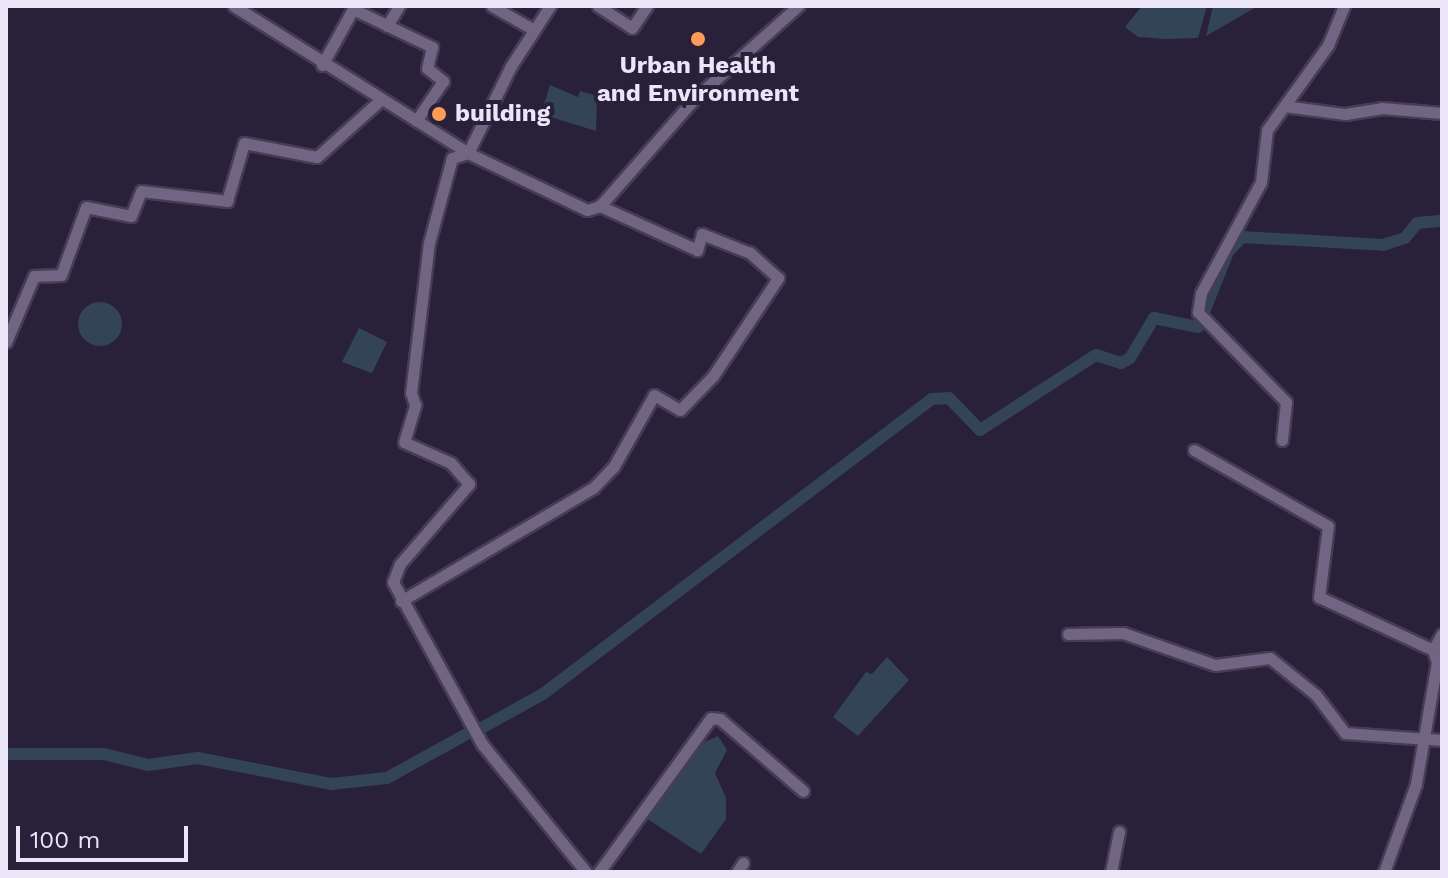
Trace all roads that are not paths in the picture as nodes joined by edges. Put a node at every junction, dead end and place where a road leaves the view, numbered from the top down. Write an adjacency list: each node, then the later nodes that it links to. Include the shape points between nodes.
1 (234, 6): 11 (street)
2 (399, 6): 9 (street)
3 (492, 6): 10 (street)
4 (550, 6): 10 (street)
5 (598, 6): 6 (street, via 632,28)
6 (647, 6)
7 (798, 6): 17 (street, via 694,99)
8 (1344, 6): 13 (street, via 1328,45)
9 (387, 26): 11 (street, via 351,9); 15 (street, via 435,49 427,68 443,81)
10 (534, 30): 16 (street)
11 (322, 65): 12 (street)
12 (378, 102): 15 (street); 18 (street, via 317,157 244,143 227,201 141,191 131,216 105,207 83,211 61,275 34,276)
13 (1284, 106): 14 (street, via 1345,114 1382,108); 19 (street, via 1267,130 1261,182 1246,218 1207,281 1198,312 1286,402)
14 (1442, 113)
15 (416, 121): 16 (street)
16 (468, 153): 17 (street, via 587,210); 21 (street, via 452,158 429,243 411,393 415,405 404,442 451,463 469,484 400,564 393,582)
17 (600, 206): 21 (street, via 697,250 702,234 750,253 778,278 713,376 680,410 654,395 614,466 593,488 562,511 500,537 413,599)
18 (6, 342)
19 (1282, 440)
20 (1194, 450): 24 (street, via 1328,526 1319,597)
21 (401, 601): 29 (street, via 482,744)
22 (1068, 634): 25 (street, via 1123,633 1215,665 1270,658 1316,695 1345,733)
23 (1442, 634): 24 (street)
24 (1433, 650): 25 (street, via 1437,662)
25 (1424, 737): 26 (street); 32 (street, via 1410,807)
26 (1442, 740)
27 (803, 791): 30 (street, via 720,719 711,718)
28 (1119, 832): 31 (street)
29 (586, 872)
30 (599, 872)
31 (1111, 872)
32 (1384, 872)

